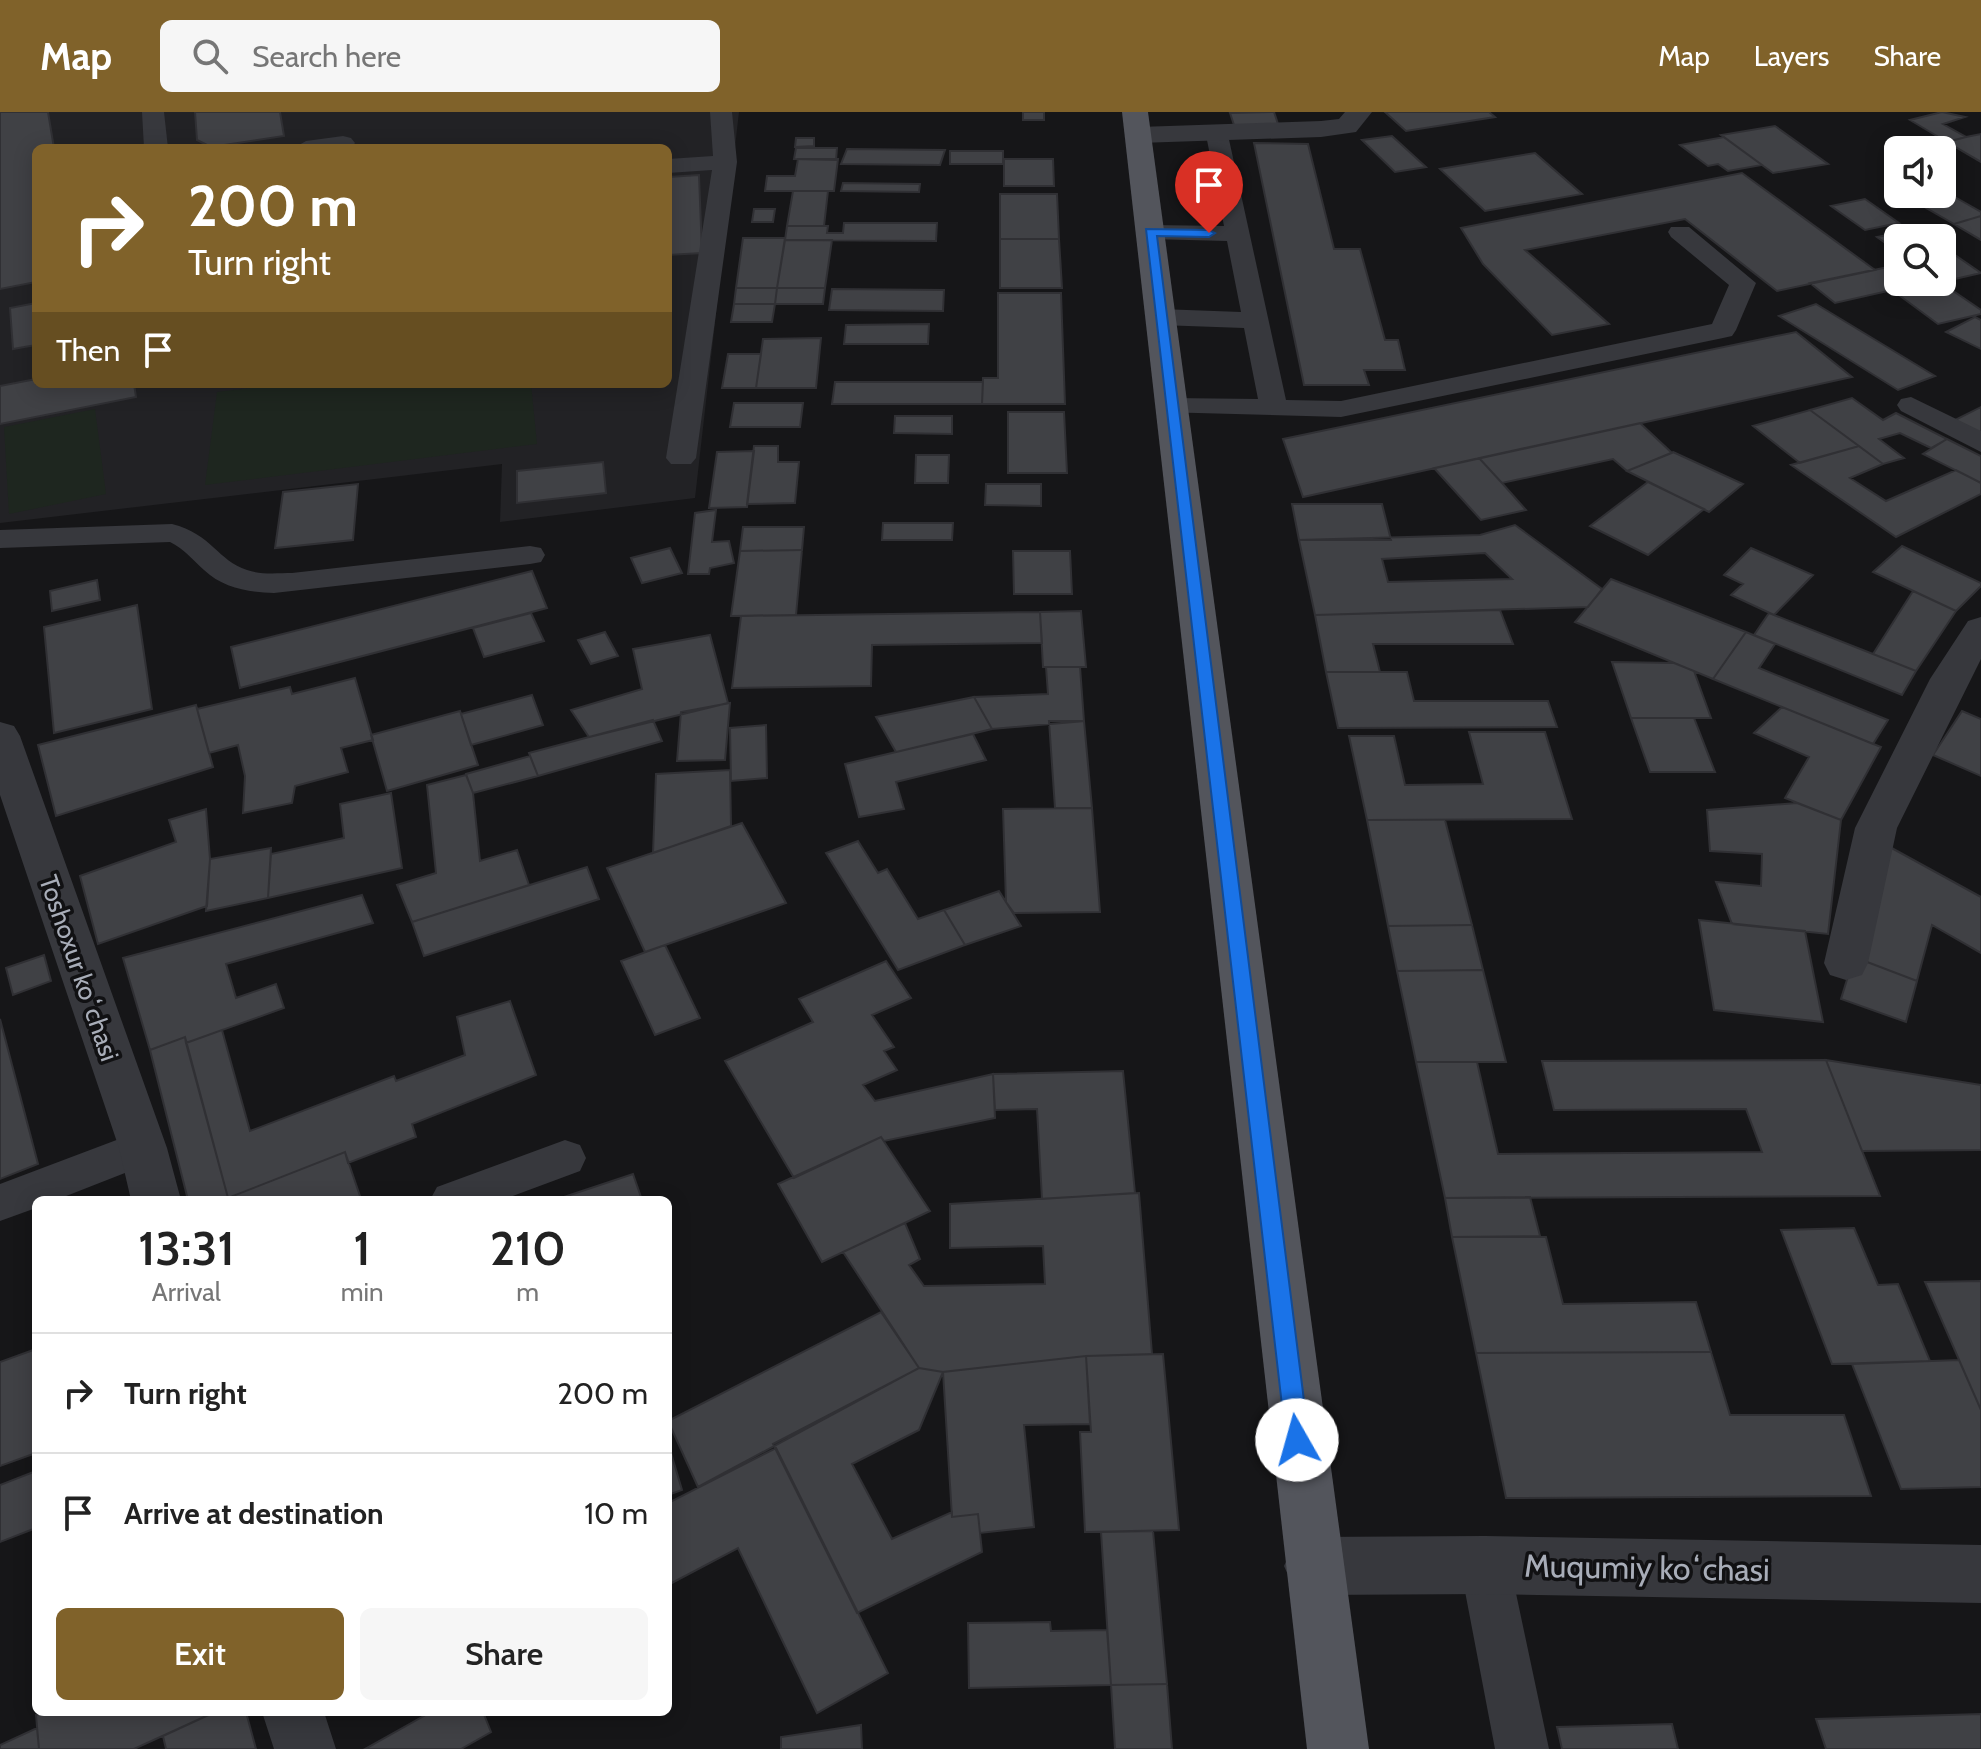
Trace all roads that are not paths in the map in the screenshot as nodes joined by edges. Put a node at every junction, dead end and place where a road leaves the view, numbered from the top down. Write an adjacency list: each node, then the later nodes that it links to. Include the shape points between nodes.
1 (153, 112): 7 (lane)
2 (721, 112): 9 (lane)
3 (1359, 112): 5 (street, via 1347,126)
4 (1137, 123): 5 (street); 11 (main road)
5 (1217, 135): 13 (lane)
6 (343, 139): 8 (lane)
7 (156, 144)
8 (322, 144)
9 (725, 162): 10 (lane); 20 (lane)
10 (672, 166)
11 (1150, 232): 13 (lane); 14 (main road)
12 (1680, 232): 18 (lane, via 1743,283 1723,330 1341,409)
13 (1238, 234): 15 (lane)
14 (1160, 317): 15 (lane); 17 (main road)
15 (1256, 320): 18 (lane)
16 (1911, 405): 19 (lane)
17 (1170, 406): 18 (lane); 32 (main road)
18 (1274, 408)
19 (1981, 443)
20 (681, 458)
21 (0, 539): 22 (lane, via 172,533 192,538 225,572 263,583)
22 (530, 555)
23 (1981, 629): 25 (street, via 1949,679 1876,828)
24 (0, 736): 26 (street, Toshoxur koʻchasi)
25 (1846, 963)
26 (143, 1148): 28 (street, Toshoxur koʻchasi); 30 (lane)
27 (565, 1158): 29 (lane)
28 (155, 1196)
29 (463, 1196)
30 (0, 1203)
31 (1485, 1565): 32 (street, Muqumiy koʻchasi); 33 (street, Muqumiy koʻchasi); 37 (lane)
32 (1313, 1566): 36 (main road)
33 (1981, 1574)
34 (294, 1716): 35 (street)
35 (305, 1749)
36 (1338, 1749)
37 (1522, 1749)

